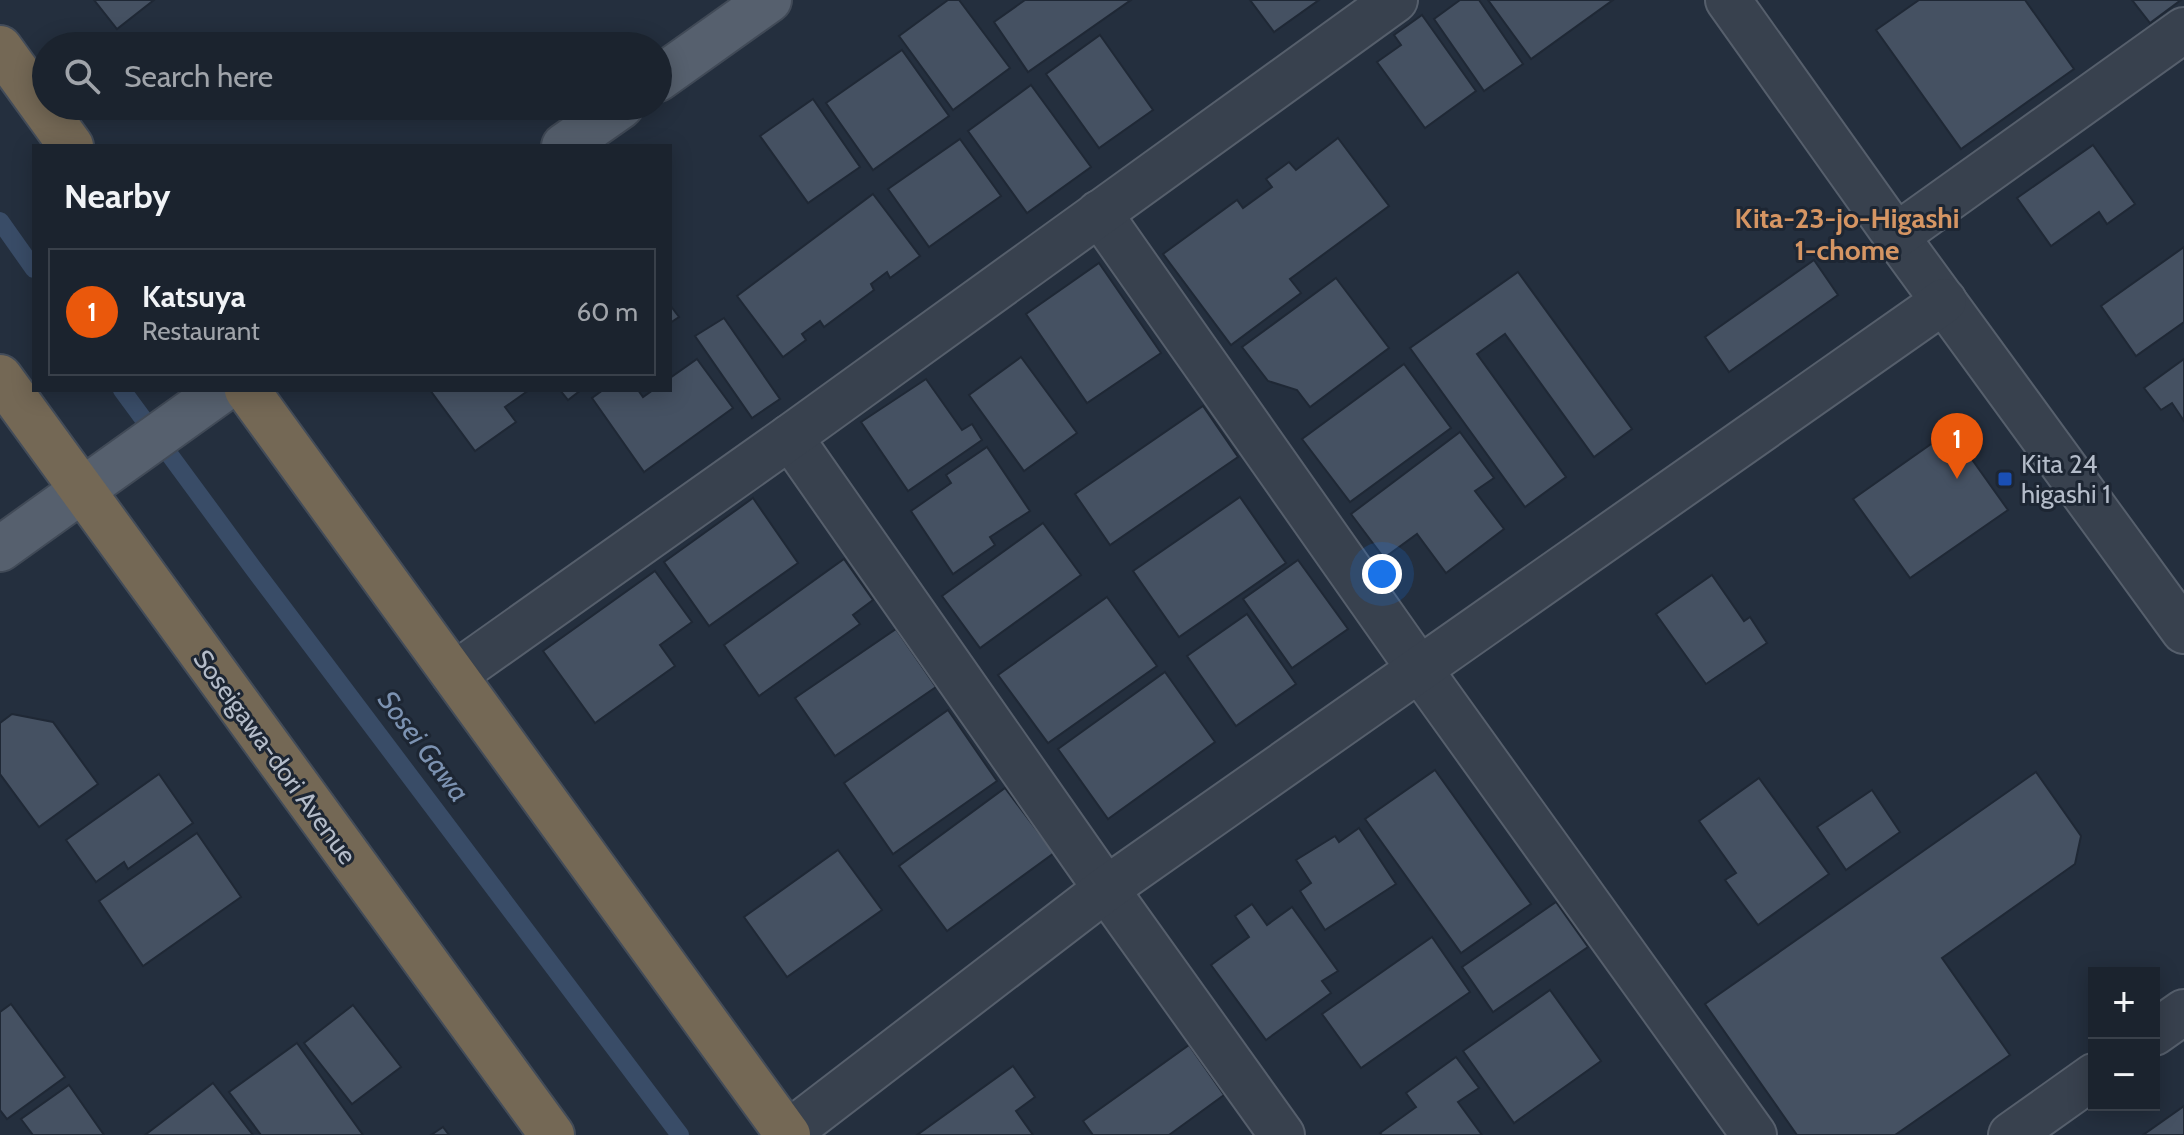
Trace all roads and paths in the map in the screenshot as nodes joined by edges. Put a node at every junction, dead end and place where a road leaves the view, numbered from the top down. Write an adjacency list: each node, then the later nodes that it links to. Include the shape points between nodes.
1 (769, 0): 6 (main road)
2 (1395, 0): 12 (street)
3 (1728, 0): 13 (street)
4 (2184, 30): 13 (street)
5 (0, 48): 7 (highway)
6 (672, 69)
7 (32, 92)
8 (52, 120): 10 (highway)
9 (601, 120): 11 (main road)
10 (70, 144)
11 (567, 144)
12 (1099, 213): 18 (street); 22 (street)
13 (1896, 236): 14 (street)
14 (1944, 301): 21 (street); 22 (street)
15 (0, 377): 19 (highway, Soseigawa-dori Avenue)
16 (248, 392): 23 (highway)
17 (210, 399): 19 (main road)
18 (790, 437): 23 (street); 24 (street)
19 (97, 479): 20 (main road); 29 (highway, Soseigawa-dori Avenue)
20 (0, 549)
21 (2184, 631)
22 (1420, 670): 24 (street); 31 (street)
23 (454, 675): 28 (highway)
24 (1106, 889): 28 (street); 30 (street)
25 (2184, 1012): 26 (street)
26 (2160, 1029)
27 (2088, 1080): 32 (street)
28 (788, 1134)
29 (552, 1135)
30 (1282, 1135)
31 (1754, 1135)
32 (2011, 1135)

